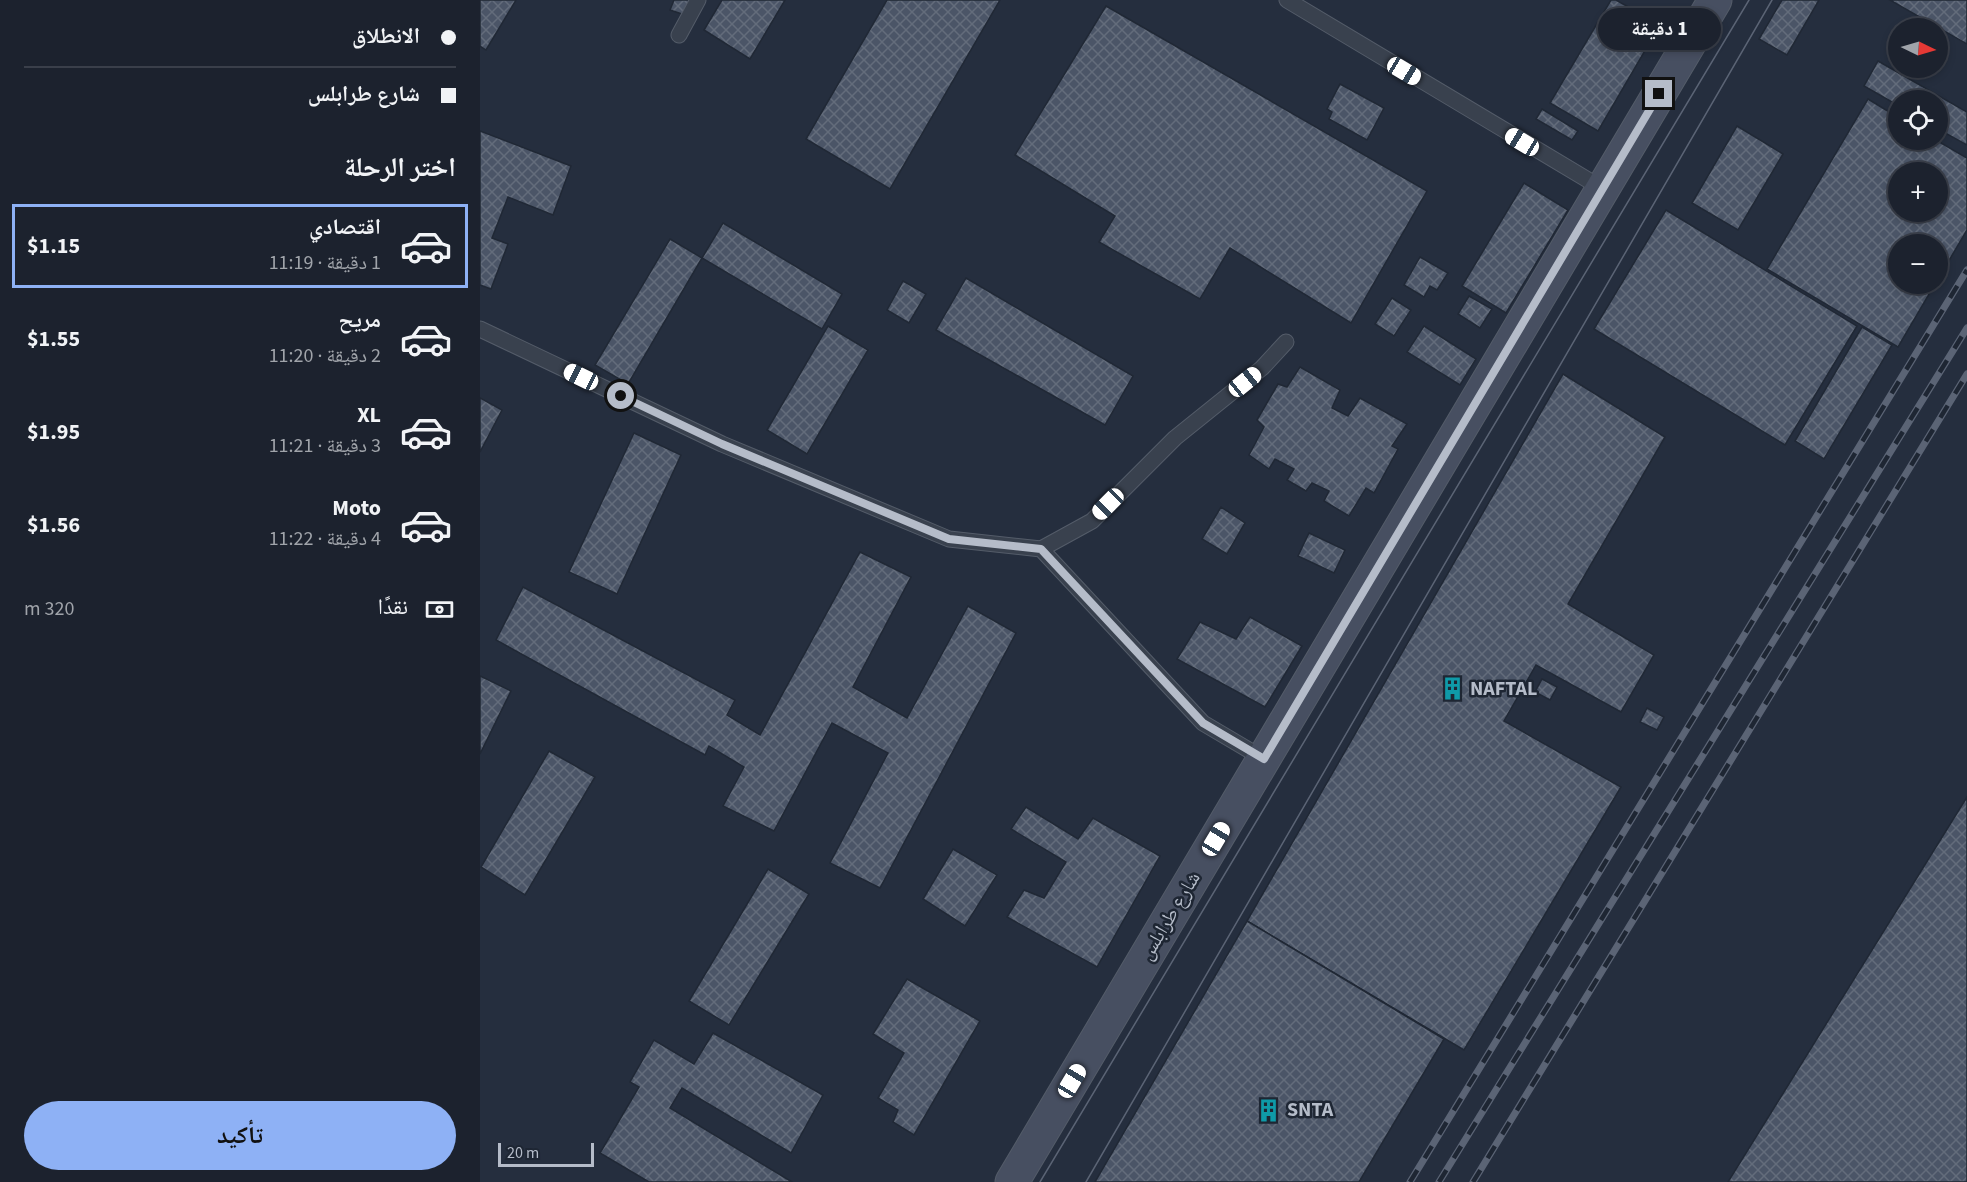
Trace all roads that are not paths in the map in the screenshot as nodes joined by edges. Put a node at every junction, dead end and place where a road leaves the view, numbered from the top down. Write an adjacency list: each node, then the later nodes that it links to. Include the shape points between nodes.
1 (698, 0): 4 (lane)
2 (1287, 0): 5 (lane)
3 (1715, 0): 5 (main road, شارع طرابلس)
4 (679, 35)
5 (1603, 189): 9 (main road, شارع طرابلس)
6 (480, 329): 8 (lane, via 722,444 949,539)
7 (1287, 342): 8 (lane, via 1262,368 1175,438 1092,521)
8 (1041, 549): 9 (lane, via 1203,723)
9 (1264, 759): 10 (main road, شارع طرابلس)
10 (1012, 1182)

